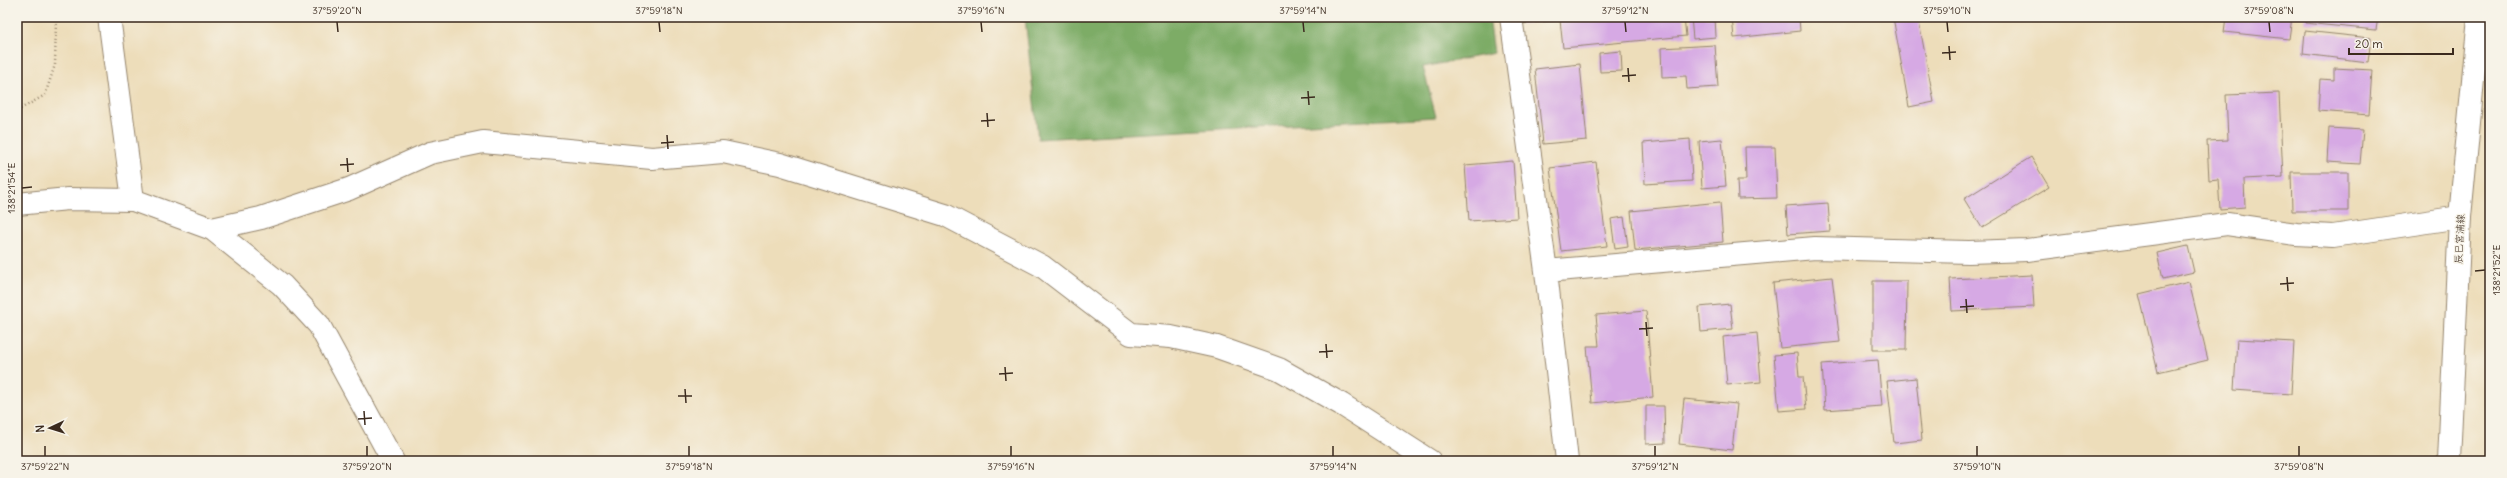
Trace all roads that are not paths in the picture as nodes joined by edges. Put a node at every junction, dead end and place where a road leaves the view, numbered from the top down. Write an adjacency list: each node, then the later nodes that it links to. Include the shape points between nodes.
1 (109, 17): 4 (street)
2 (1511, 17): 8 (street)
3 (2479, 17): 6 (street, 辰巳宮浦線)
4 (133, 200): 5 (street, via 68,200); 7 (street)
5 (17, 204)
6 (2460, 217): 8 (street, via 2333,236 2296,234 2227,224 2027,250 1969,252 1815,248); 12 (street, 辰巳宮浦線)
7 (212, 229): 9 (street, via 282,285 319,324); 10 (street, via 261,218 349,189 430,153 483,142 652,158 723,152 780,164 945,215 1042,266 1131,334 1171,337 1218,347 1279,369 1341,404)
8 (1546, 271): 11 (street)
9 (393, 461)
10 (1430, 461)
11 (1567, 461)
12 (2449, 461)

